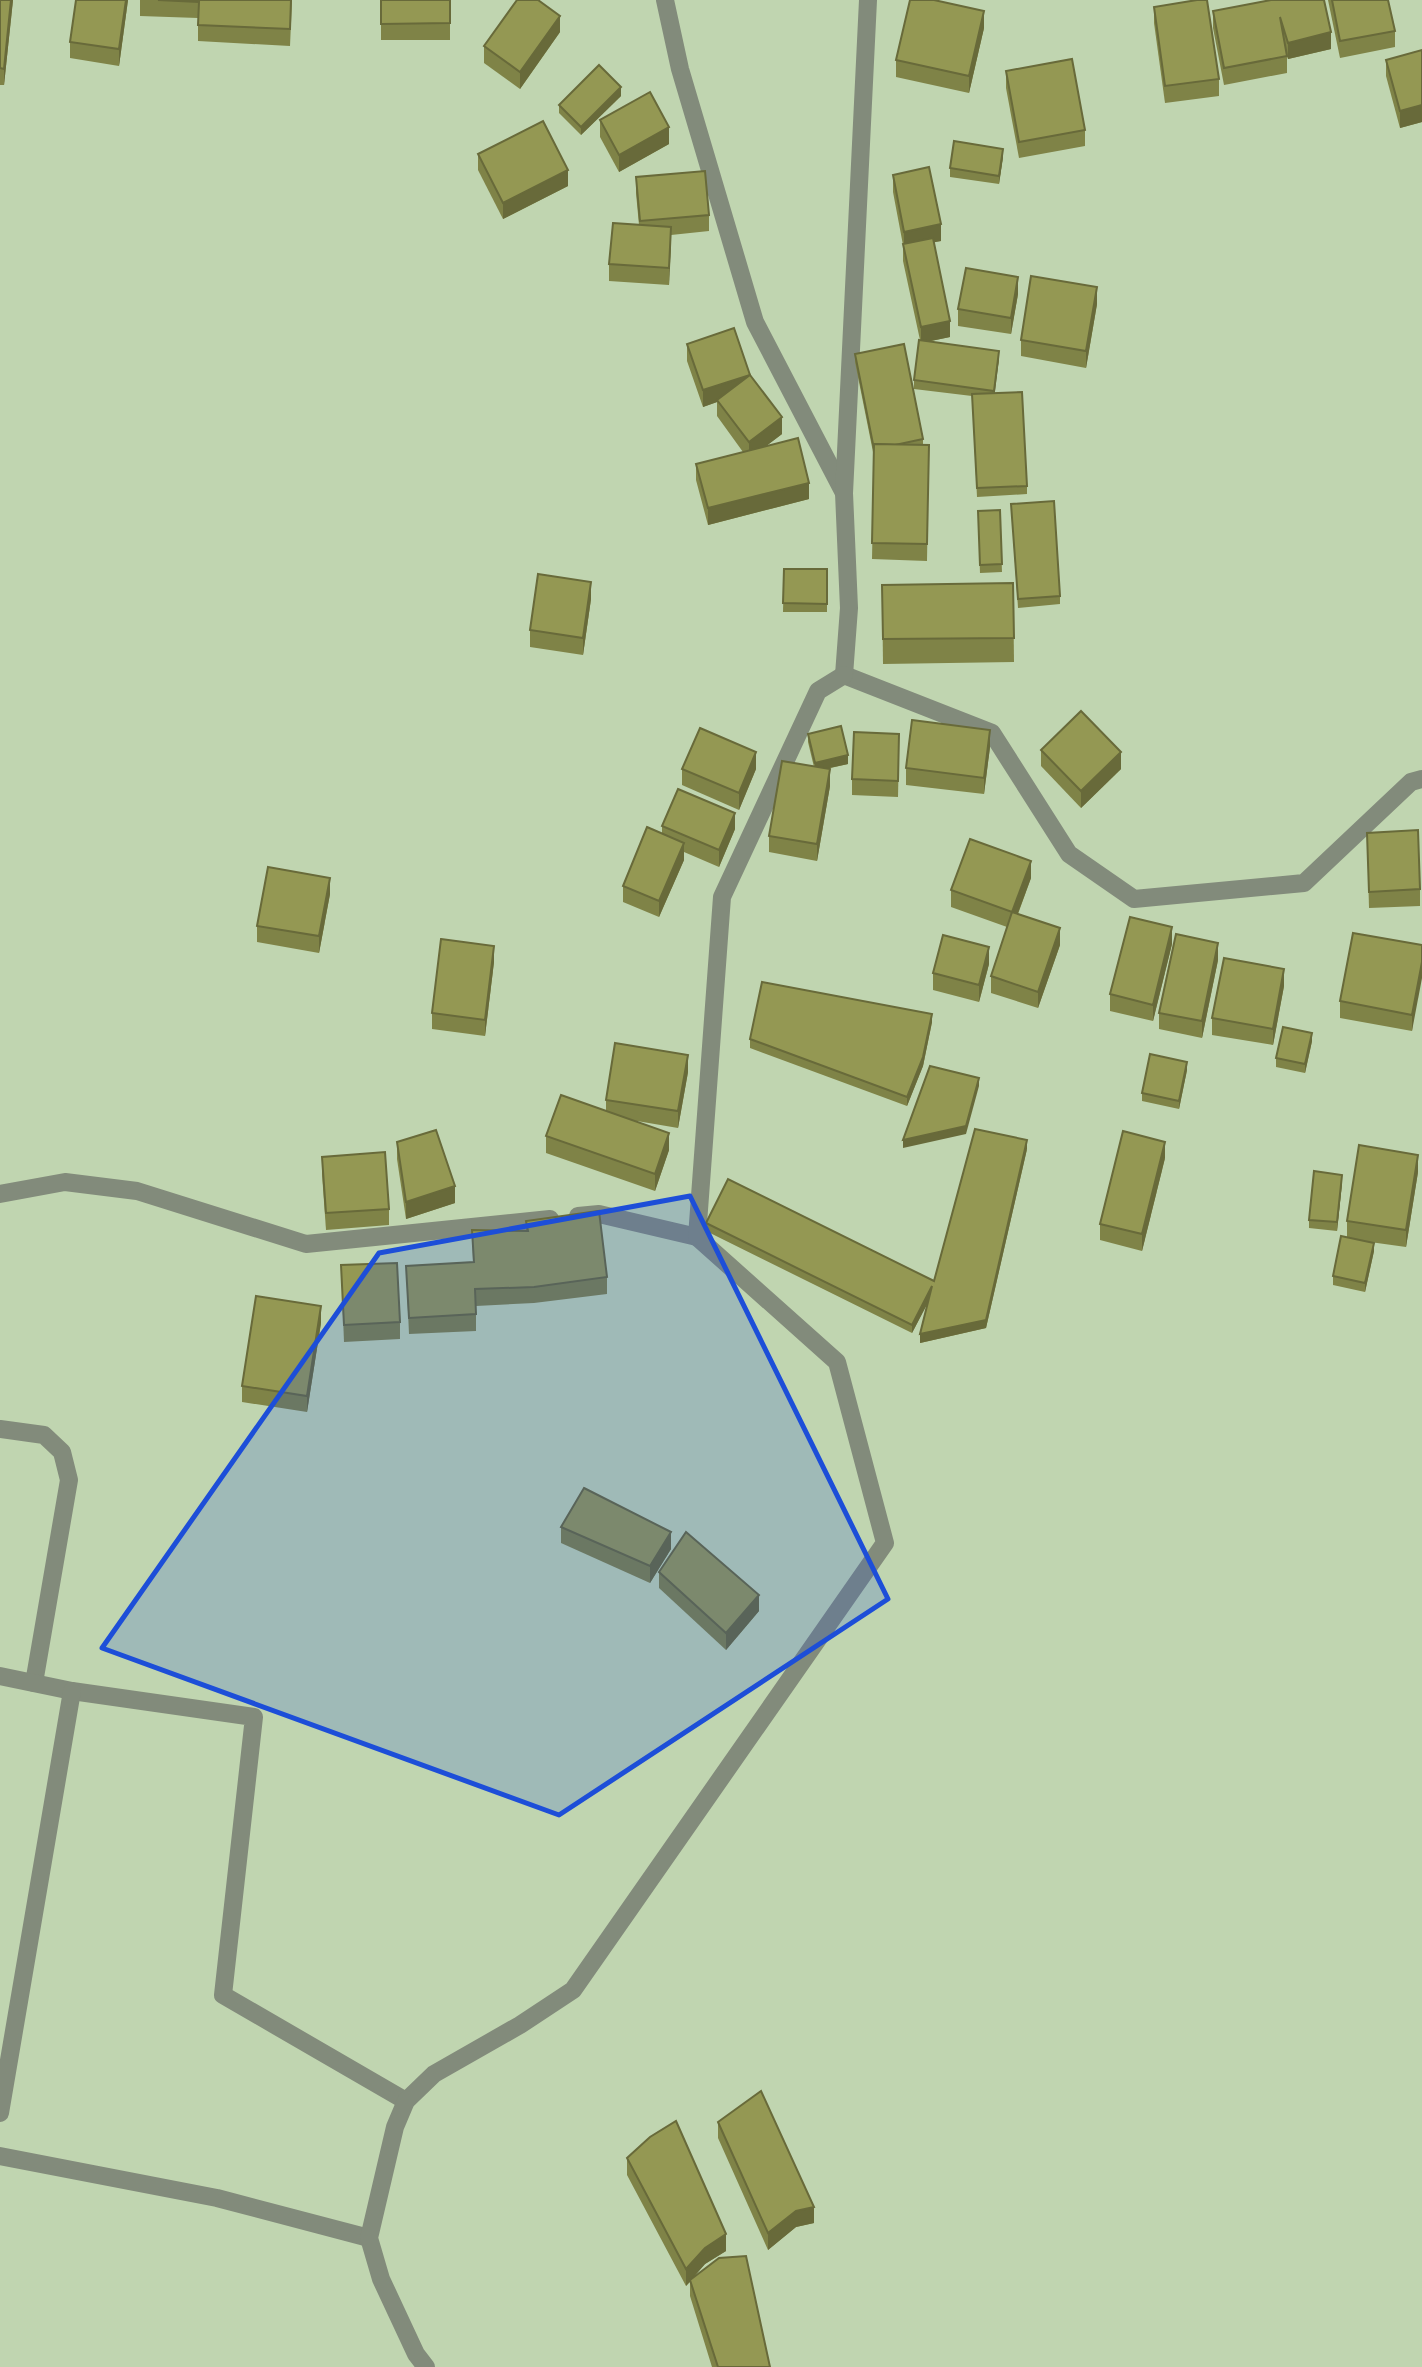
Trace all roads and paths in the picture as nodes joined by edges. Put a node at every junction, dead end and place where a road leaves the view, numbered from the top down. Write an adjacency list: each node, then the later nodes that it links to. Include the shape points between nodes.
1 (665, 0): 3 (street, via 680,69 755,321)
2 (868, 0): 3 (street)
3 (844, 493): 4 (street, via 849,608)
4 (844, 675): 5 (street, via 992,733 1069,854 1134,899 1304,883 1411,782); 7 (street, via 818,691 722,897)
5 (1422, 779)
6 (0, 1194): 7 (street, via 65,1182 137,1191 306,1244 599,1214)
7 (698, 1237): 12 (street, via 836,1362 885,1543 573,1990 434,2074)
8 (0, 1429): 10 (street, via 44,1435 62,1452 69,1480)
9 (0, 1676): 10 (street)
10 (34, 1683): 11 (street)
11 (72, 1692): 12 (street, via 254,1717 223,1995); 13 (street)
12 (406, 2101): 15 (street)
13 (0, 2113)
14 (0, 2156): 15 (street, via 217,2199)
15 (369, 2238): 16 (street, via 381,2279)
16 (426, 2367)

